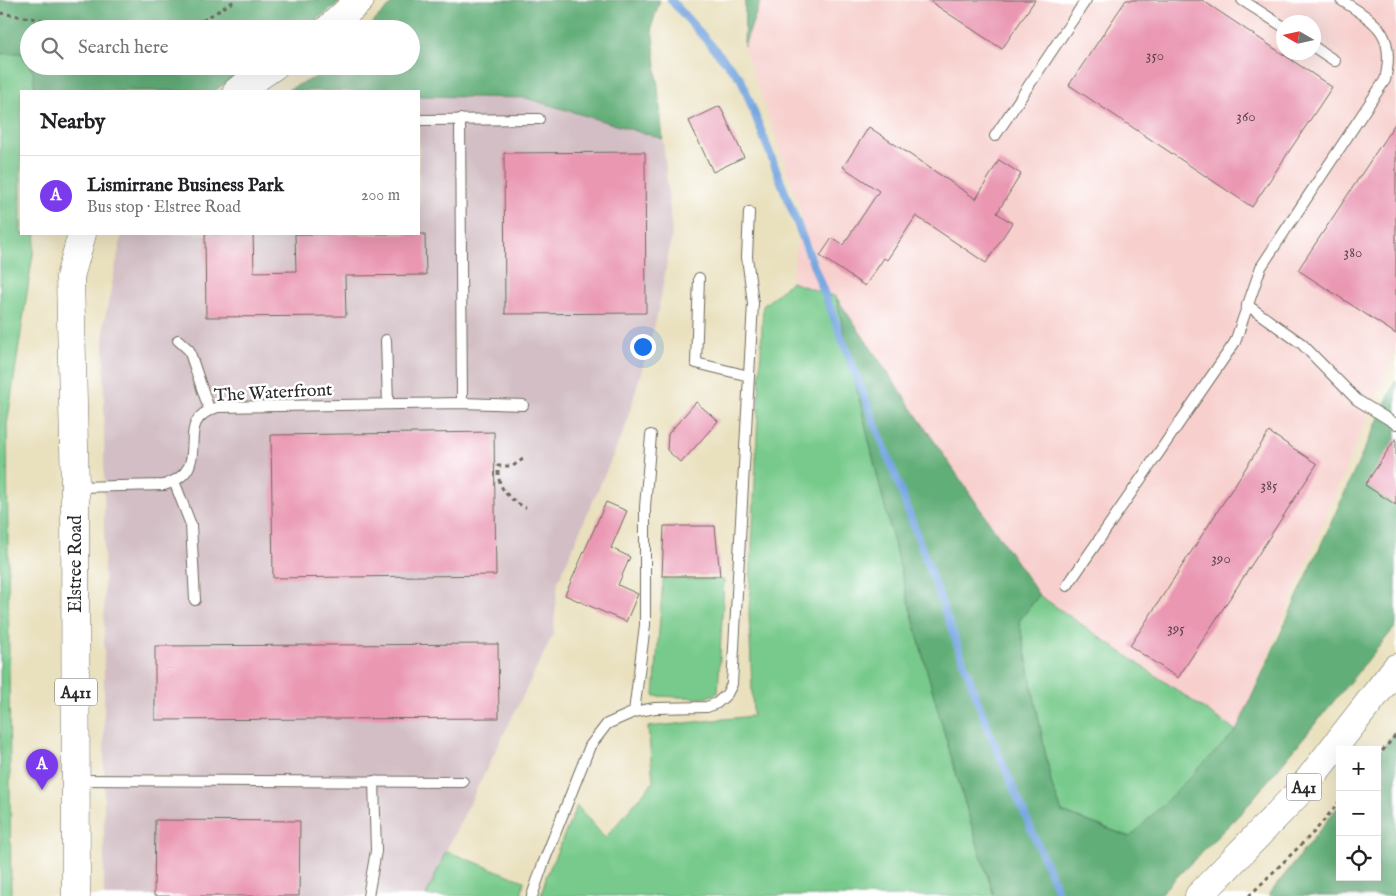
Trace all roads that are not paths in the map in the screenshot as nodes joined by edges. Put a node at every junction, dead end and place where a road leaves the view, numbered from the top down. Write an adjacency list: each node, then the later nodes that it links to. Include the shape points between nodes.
1 (360, 0): 6 (main road)
2 (1086, 0): 16 (lane)
3 (1242, 0): 5 (lane)
4 (1342, 0): 8 (lane, via 1374,21)
5 (1256, 4): 7 (lane)
6 (338, 20)
7 (1276, 20)
8 (1392, 41): 20 (lane, via 1385,80 1261,267)
9 (1321, 52): 10 (lane)
10 (1335, 61)
11 (261, 75): 12 (main road)
12 (238, 90)
13 (539, 118): 14 (lane)
14 (460, 119): 15 (lane); 24 (lane)
15 (420, 120)
16 (995, 136)
17 (748, 212): 23 (lane, via 747,257 753,303)
18 (82, 235): 31 (main road, Elstree Road / A411, via 70,277)
19 (699, 278): 23 (lane, via 696,363)
20 (1247, 305): 28 (lane, via 1302,344 1357,400); 32 (lane, via 1235,342)
21 (178, 340): 27 (lane, via 189,350)
22 (386, 340): 25 (lane)
23 (748, 376): 35 (lane, via 732,684 727,694 707,707 655,708)
24 (462, 403): 25 (lane, The Waterfront); 26 (lane, The Waterfront)
25 (388, 404): 27 (lane, The Waterfront)
26 (524, 405)
27 (209, 409): 30 (lane, The Waterfront, via 197,417 188,471)
28 (1396, 424)
29 (651, 435): 35 (lane, via 645,507 645,625)
30 (174, 481): 31 (lane, via 164,485); 33 (lane, via 191,525)
31 (75, 487): 36 (main road, Elstree Road / A411)
32 (1067, 586)
33 (195, 600)
34 (1396, 668): 42 (main road, A41, via 1300,791)
35 (634, 712): 41 (lane, via 607,724 594,737)
36 (76, 780): 37 (lane); 39 (main road, Elstree Road / A411)
37 (374, 782): 38 (lane); 40 (lane, via 376,850)
38 (463, 782)
39 (76, 896)
40 (368, 896)
41 (532, 896)
42 (1199, 896)

